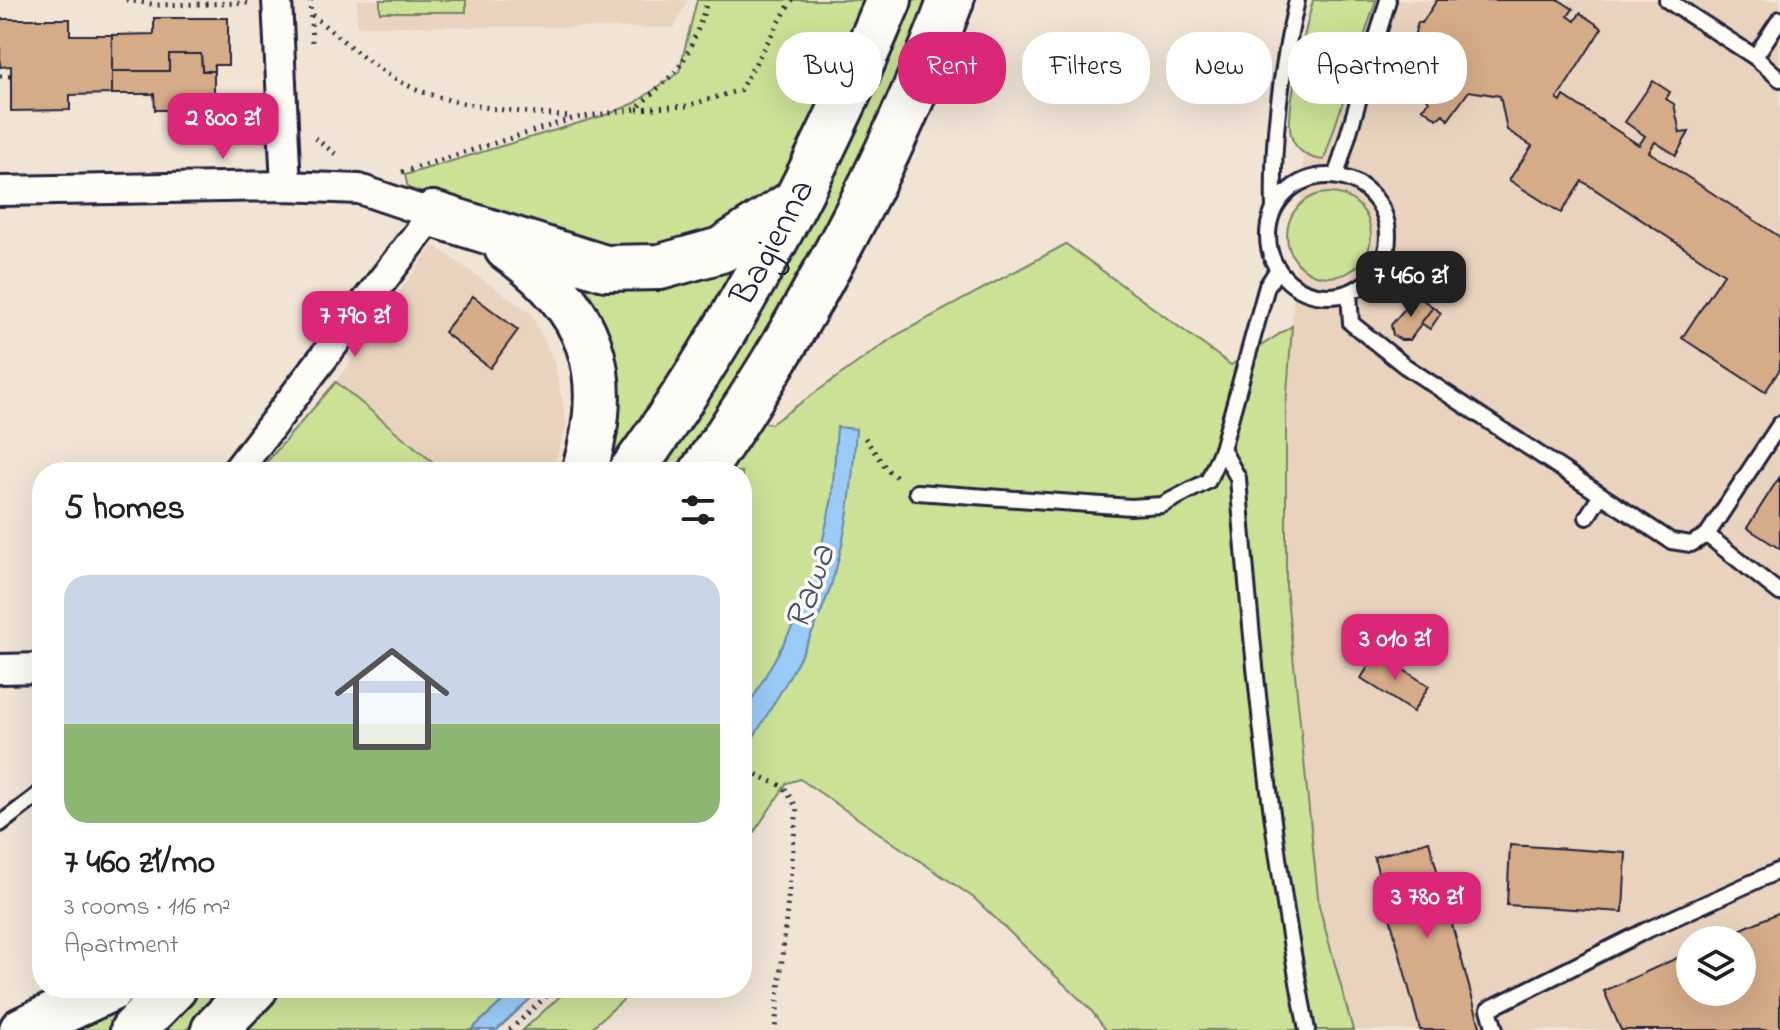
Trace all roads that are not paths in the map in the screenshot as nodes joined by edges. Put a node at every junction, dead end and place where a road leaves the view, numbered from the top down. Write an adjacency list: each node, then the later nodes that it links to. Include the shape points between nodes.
1 (889, 0): 13 (main road, Bagienna)
2 (951, 0): 24 (main road, Bagienna, via 906,107 825,268)
3 (1297, 0): 14 (lane, via 1272,144)
4 (1388, 0): 10 (lane)
5 (1667, 0): 8 (lane)
6 (266, 2): 11 (street)
7 (1780, 19): 8 (lane)
8 (1755, 57): 9 (lane)
9 (1780, 79)
10 (1336, 176): 14 (lane, via 1299,183); 18 (lane, via 1371,193 1388,229 1380,268)
11 (286, 186): 12 (street); 15 (street, via 359,189)
12 (0, 191)
13 (796, 201): 16 (main road, via 721,250 660,267 605,268); 23 (main road, Bagienna, via 725,329)
14 (1274, 210): 17 (lane, via 1268,230)
15 (433, 214): 16 (main road); 21 (street)
16 (486, 233): 22 (main road, via 539,271 567,299 588,340 598,386)
17 (1278, 269): 18 (lane, via 1309,293); 20 (lane, via 1267,286)
18 (1349, 293): 26 (lane, via 1351,323 1405,366)
19 (1780, 424): 28 (lane)
20 (1222, 449): 25 (lane, via 1208,481 1162,505); 41 (lane, via 1238,478 1278,869)
21 (244, 462)
22 (587, 462)
23 (638, 462)
24 (709, 462)
25 (917, 492)
26 (1601, 495): 27 (lane); 28 (lane, via 1671,541 1691,544)
27 (1587, 517)
28 (1707, 535): 29 (lane)
29 (1780, 593)
30 (32, 668): 31 (street)
31 (0, 669)
32 (32, 800): 33 (lane)
33 (0, 824)
34 (1780, 870): 42 (lane, via 1489,1009)
35 (91, 998): 38 (main road)
36 (164, 998): 39 (main road)
37 (245, 998): 40 (main road)
38 (22, 1030)
39 (133, 1030)
40 (214, 1030)
41 (1307, 1030)
42 (1495, 1030)

